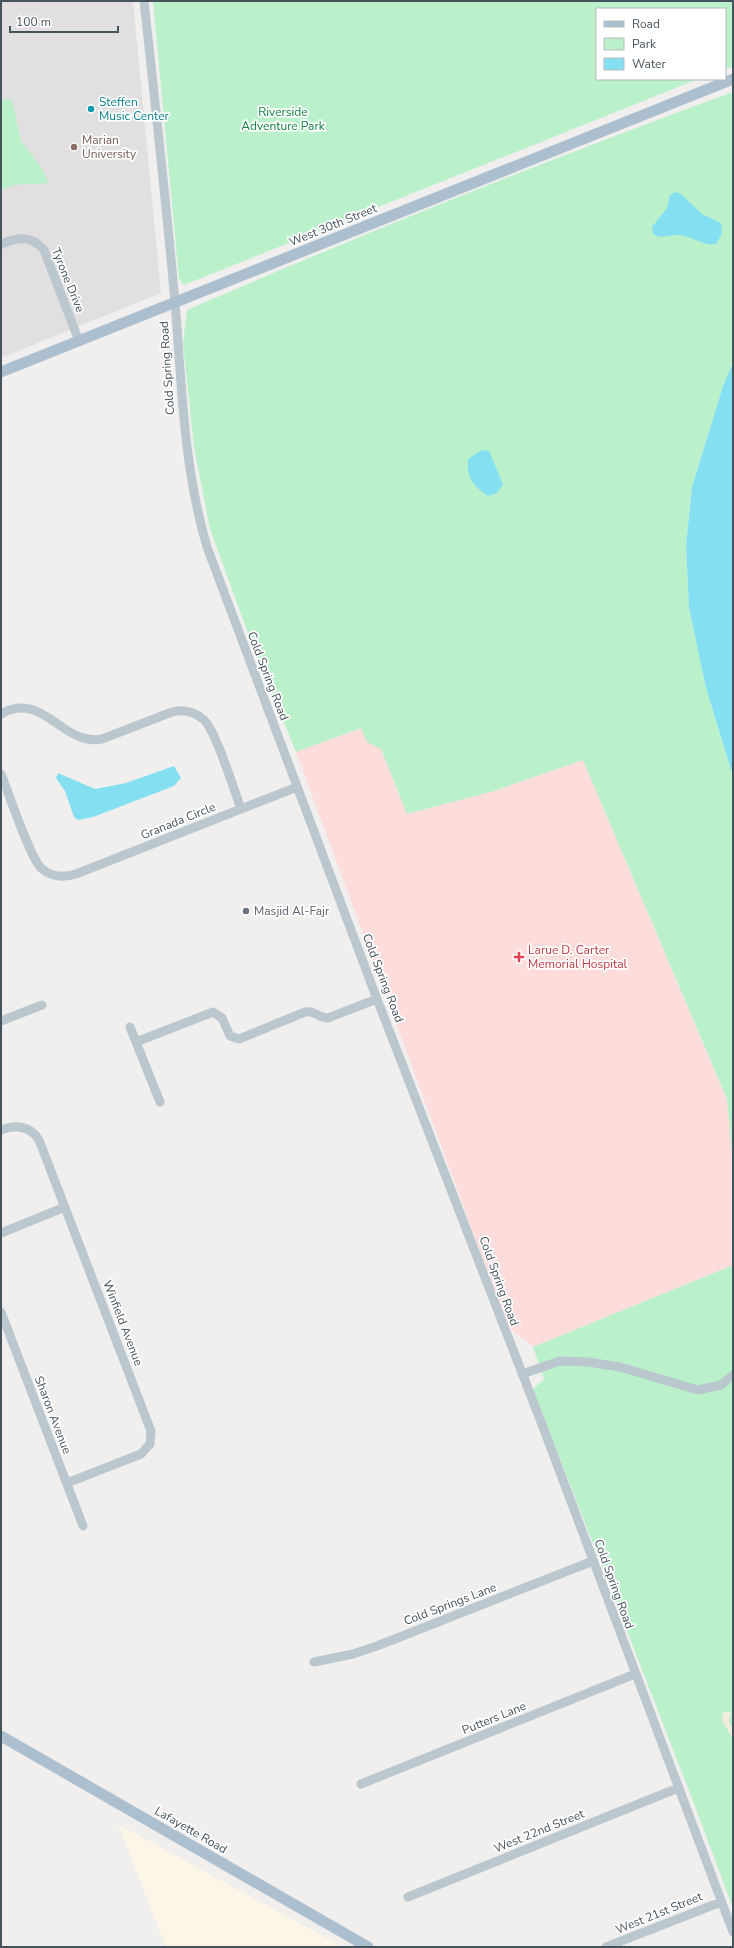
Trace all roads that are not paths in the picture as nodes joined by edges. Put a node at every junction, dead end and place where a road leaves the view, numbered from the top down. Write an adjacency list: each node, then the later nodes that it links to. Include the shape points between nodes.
1 (144, 1): 4 (street, Cold Spring Road)
2 (733, 79): 4 (main road, West 30th Street)
3 (1, 244): 5 (street, Tyrone Drive, via 24,238 34,241 44,250)
4 (175, 303): 5 (main road, West 30th Street); 9 (street, Cold Spring Road, via 184,433 199,518 217,575)
5 (79, 341): 6 (main road, West 30th Street)
6 (1, 372)
7 (1, 714): 10 (street, via 16,708 30,708 78,736 95,739 179,710 193,713 204,720 210,728)
8 (1, 774): 10 (street, Granada Circle, via 36,862 49,874 68,876)
9 (297, 787): 10 (street, Granada Circle); 11 (street, Cold Spring Road)
10 (241, 809)
11 (378, 999): 15 (street, via 328,1018 305,1012 239,1039 229,1035 222,1018 213,1012); 21 (street, Cold Spring Road)
12 (42, 1005): 13 (street)
13 (1, 1021)
14 (130, 1027): 15 (street)
15 (136, 1042): 16 (street)
16 (160, 1102)
17 (1, 1130): 18 (street, Winfield Avenue, via 14,1126 27,1129 39,1140)
18 (65, 1207): 19 (street); 23 (street, Winfield Avenue, via 152,1434 148,1447 141,1454)
19 (1, 1233)
20 (1, 1312): 23 (street, Sharon Avenue)
21 (522, 1374): 22 (street, via 560,1361 588,1362 620,1367 698,1390 721,1385); 25 (street, Cold Spring Road)
22 (733, 1376)
23 (66, 1483): 24 (street, Sharon Avenue)
24 (83, 1526)
25 (593, 1561): 26 (street, Cold Springs Lane, via 377,1646); 27 (street, Cold Spring Road)
26 (314, 1662)
27 (635, 1674): 29 (street, Putters Lane); 30 (street, Cold Spring Road)
28 (1, 1736): 34 (main road, Lafayette Road)
29 (361, 1784)
30 (678, 1788): 31 (street, West 22nd Street); 32 (street, Cold Spring Road)
31 (408, 1897)
32 (721, 1902): 33 (street, Cold Spring Road); 35 (street, West 21st Street)
33 (733, 1932)
34 (368, 1947)
35 (606, 1947)

